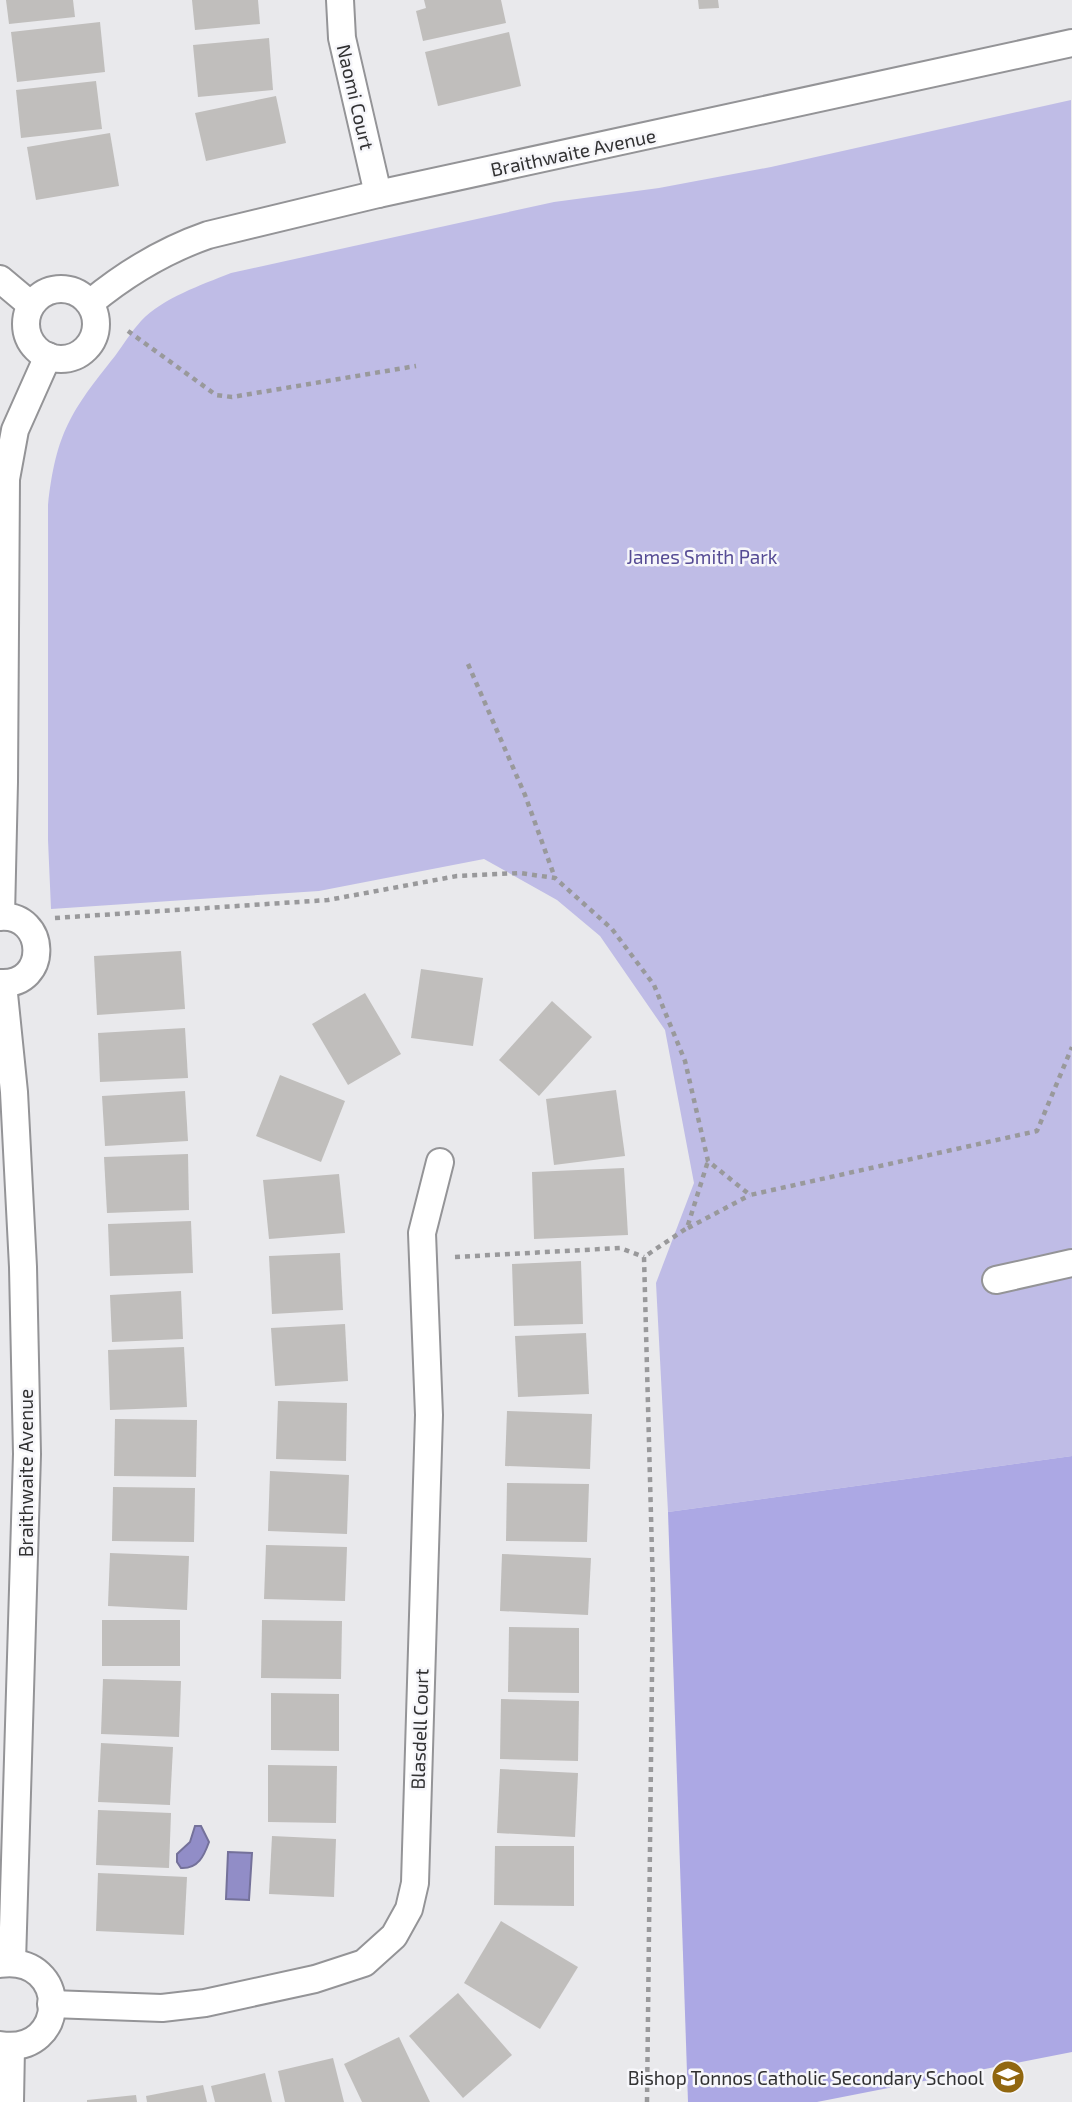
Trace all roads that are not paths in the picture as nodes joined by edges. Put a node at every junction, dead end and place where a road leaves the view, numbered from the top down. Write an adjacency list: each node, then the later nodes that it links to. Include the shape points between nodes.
1 (340, 0): 3 (street, Naomi Court, via 342,38)
2 (1072, 43): 3 (street, Braithwaite Avenue)
3 (378, 194): 5 (street, Braithwaite Avenue, via 186,243 141,266)
4 (0, 279): 6 (street)
5 (90, 303): 6 (street, via 71,290 60,289 38,296); 7 (street, via 96,325 89,346 70,358)
6 (31, 305): 7 (street, via 26,329 37,350)
7 (48, 356): 8 (street, via 15,430 6,479)
8 (0, 916): 9 (street, via 21,921 32,931 37,945 29,972 18,981)
9 (2, 984): 13 (street, Braithwaite Avenue, via 15,1105 27,1454)
10 (440, 1162): 14 (street, Blasdell Court, via 422,1233 429,1415 415,1883 409,1909 394,1936 364,1963 315,1979 239,1997 162,2008)
11 (1072, 1264): 12 (street)
12 (996, 1280)
13 (6, 1963): 14 (street, via 37,1970 52,1992)
14 (51, 2004): 15 (street, via 46,2030 24,2045)
15 (6, 2046): 16 (street)
16 (10, 2102)

